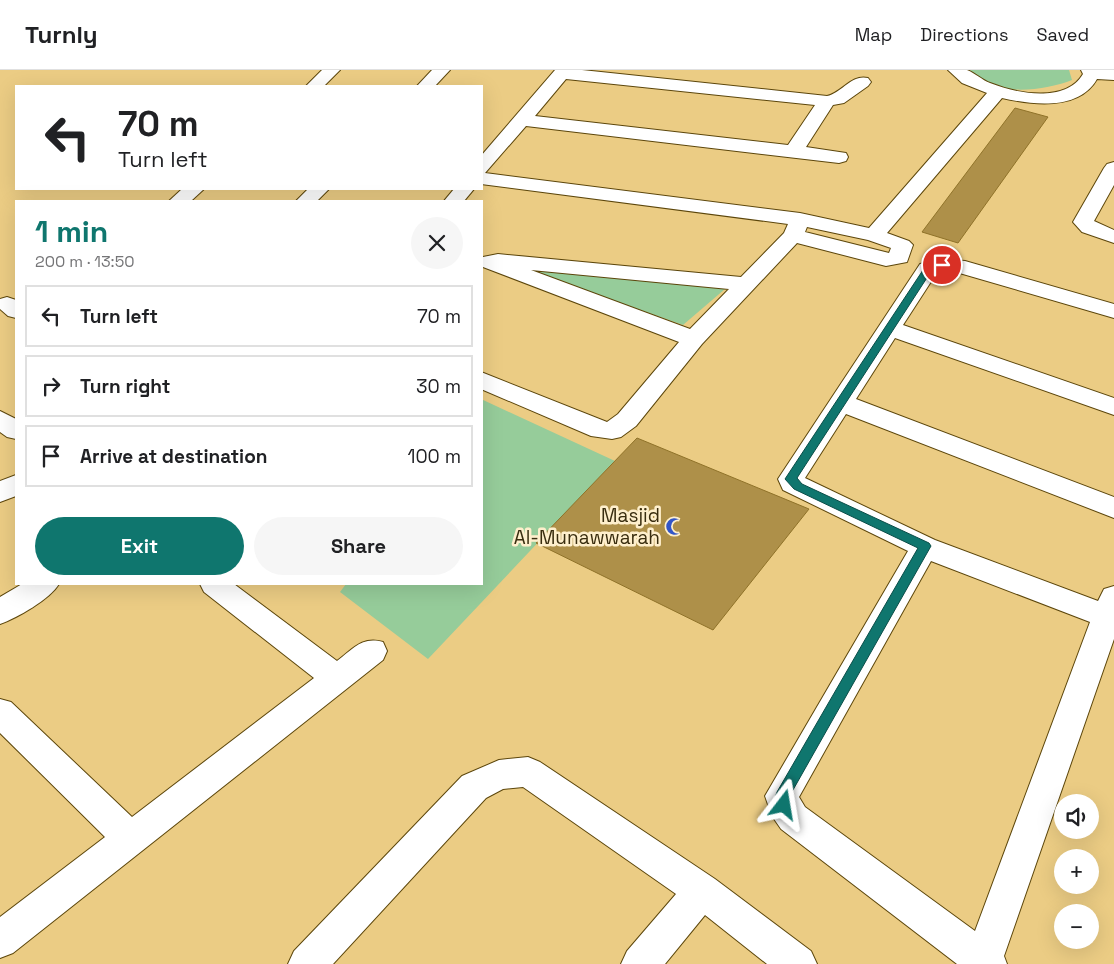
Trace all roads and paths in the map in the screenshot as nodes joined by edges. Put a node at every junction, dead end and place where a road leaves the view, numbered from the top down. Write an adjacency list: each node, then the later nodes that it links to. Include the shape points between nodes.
1 (332, 70): 8 (street)
2 (442, 70): 9 (street)
3 (956, 70): 10 (street, via 977,85)
4 (563, 71): 11 (street); 12 (street)
5 (1090, 72): 6 (street); 10 (street, via 1089,83 1064,96 1021,97)
6 (1114, 75)
7 (862, 82): 11 (street, via 838,100)
8 (315, 85)
9 (426, 85)
10 (998, 92): 25 (street)
11 (827, 101): 13 (street)
12 (522, 120): 13 (street); 15 (street)
13 (794, 151): 14 (street)
14 (840, 157)
15 (483, 166)
16 (1114, 168): 26 (street, via 1084,222 1089,228)
17 (483, 178): 24 (street)
18 (193, 190): 21 (street)
19 (318, 190): 22 (street)
20 (463, 190): 23 (street)
21 (180, 200)
22 (307, 200)
23 (455, 200)
24 (796, 227): 25 (street); 25 (street, via 886,260 899,257 902,246); 27 (street)
25 (874, 235)
26 (1114, 237)
27 (748, 284): 30 (street); 30 (street, via 498,260 491,262)
28 (1114, 311): 29 (street, via 957,266 942,265 928,268)
29 (888, 328): 32 (street); 33 (street)
30 (694, 339): 31 (street, via 627,420 612,431 600,430)
31 (483, 381)
32 (840, 402): 38 (street); 39 (street, via 790,479 792,483)
33 (1114, 407)
34 (0, 419): 35 (street)
35 (15, 430)
36 (15, 485): 37 (street)
37 (0, 493)
38 (1114, 508)
39 (925, 546): 42 (street); 50 (street, via 782,796 793,818)
40 (42, 585): 43 (street)
41 (215, 585): 45 (street)
42 (1112, 611): 50 (street)
43 (0, 612)
44 (372, 651): 45 (street)
45 (337, 678): 47 (street)
46 (0, 712): 47 (street)
47 (131, 839): 49 (street)
48 (702, 891): 51 (street, via 528,772 499,775 474,787); 52 (street); 53 (street)
49 (0, 940)
50 (985, 962)
51 (307, 964)
52 (640, 964)
53 (798, 964)

